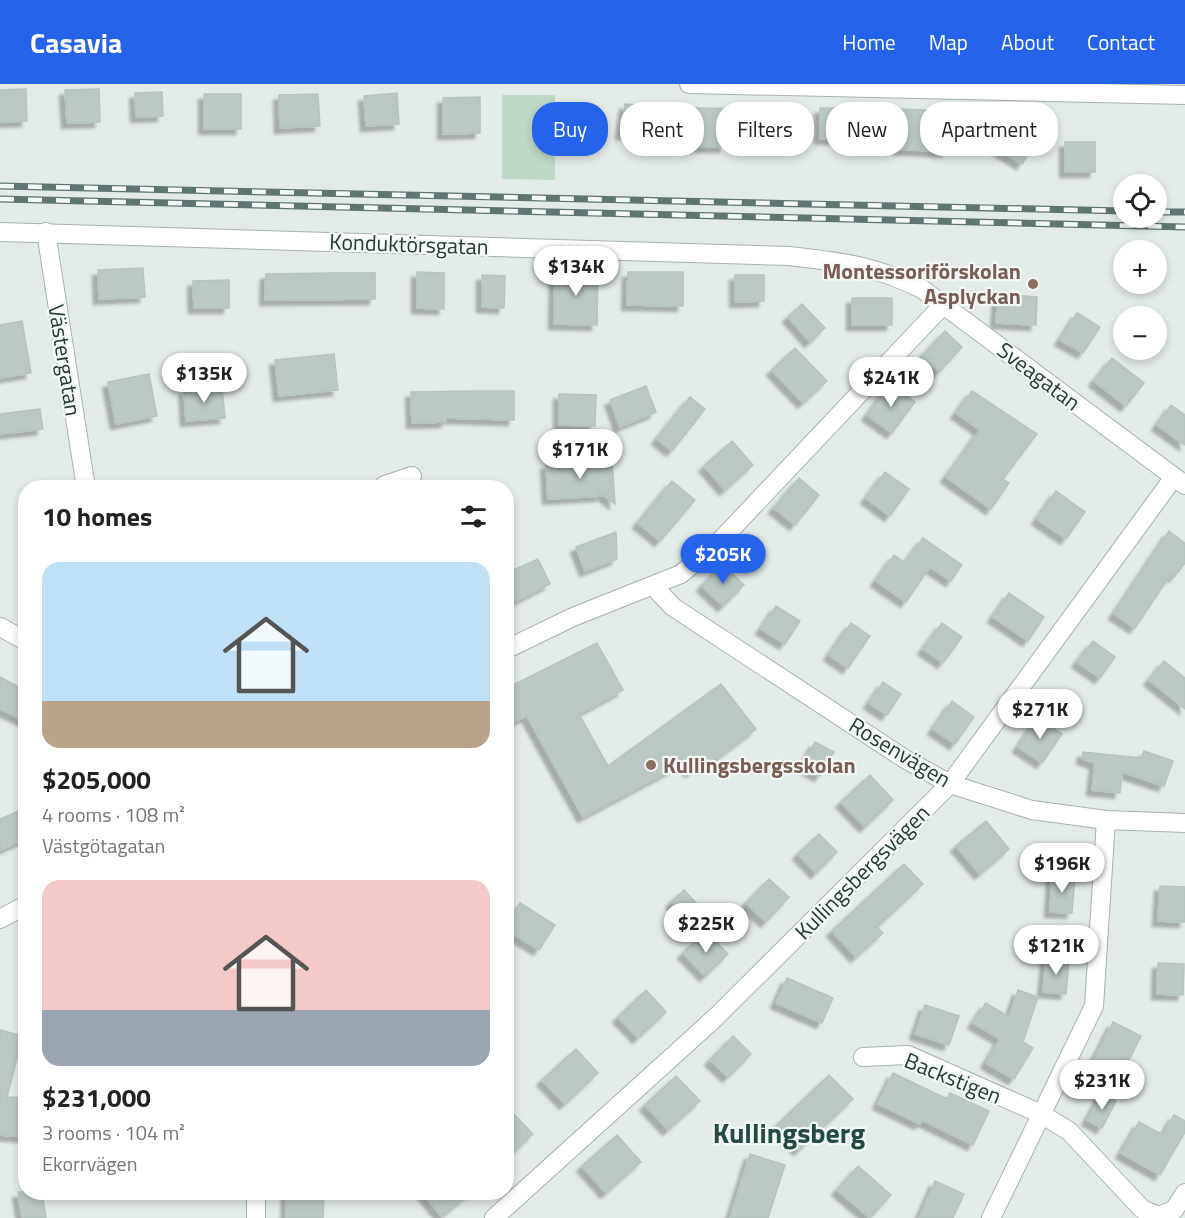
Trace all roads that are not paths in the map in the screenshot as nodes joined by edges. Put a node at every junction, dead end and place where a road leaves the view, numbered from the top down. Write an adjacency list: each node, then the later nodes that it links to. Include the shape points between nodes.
1 (689, 84): 2 (street)
2 (1091, 88): 3 (street)
3 (1185, 95)
4 (0, 232): 5 (street, Konduktörsgatan)
5 (46, 232): 6 (street, Konduktörsgatan, via 789,256 847,262); 9 (street, Västergatan)
6 (888, 273): 7 (street, Sveagatan)
7 (943, 304): 11 (street, Sveagatan); 12 (street, via 720,541 681,574)
8 (412, 476): 10 (street)
9 (85, 480)
10 (400, 480)
11 (1180, 481): 16 (street, Kullingsbergsvägen)
12 (653, 586): 15 (street, via 573,617); 16 (street, Rosenvägen, via 673,608 905,759)
13 (0, 627): 14 (street)
14 (18, 637)
15 (514, 646)
16 (951, 784): 17 (street, Rosenvägen, via 1032,810); 25 (street, Kullingsbergsvägen, via 716,1017)
17 (1106, 820): 18 (street, Rosenvägen); 22 (street, via 1094,1006)
18 (1185, 823)
19 (18, 909): 20 (street)
20 (0, 919)
21 (863, 1057): 22 (street, Backstigen, via 908,1055)
22 (1041, 1114): 23 (street, Backstigen, via 1069,1131 1142,1209 1158,1216 1174,1210); 29 (street)
23 (1185, 1193)
24 (256, 1200): 27 (street)
25 (514, 1200)
26 (514, 1200): 28 (street, Kullingsbergsvägen)
27 (256, 1218)
28 (494, 1218)
29 (990, 1218)

